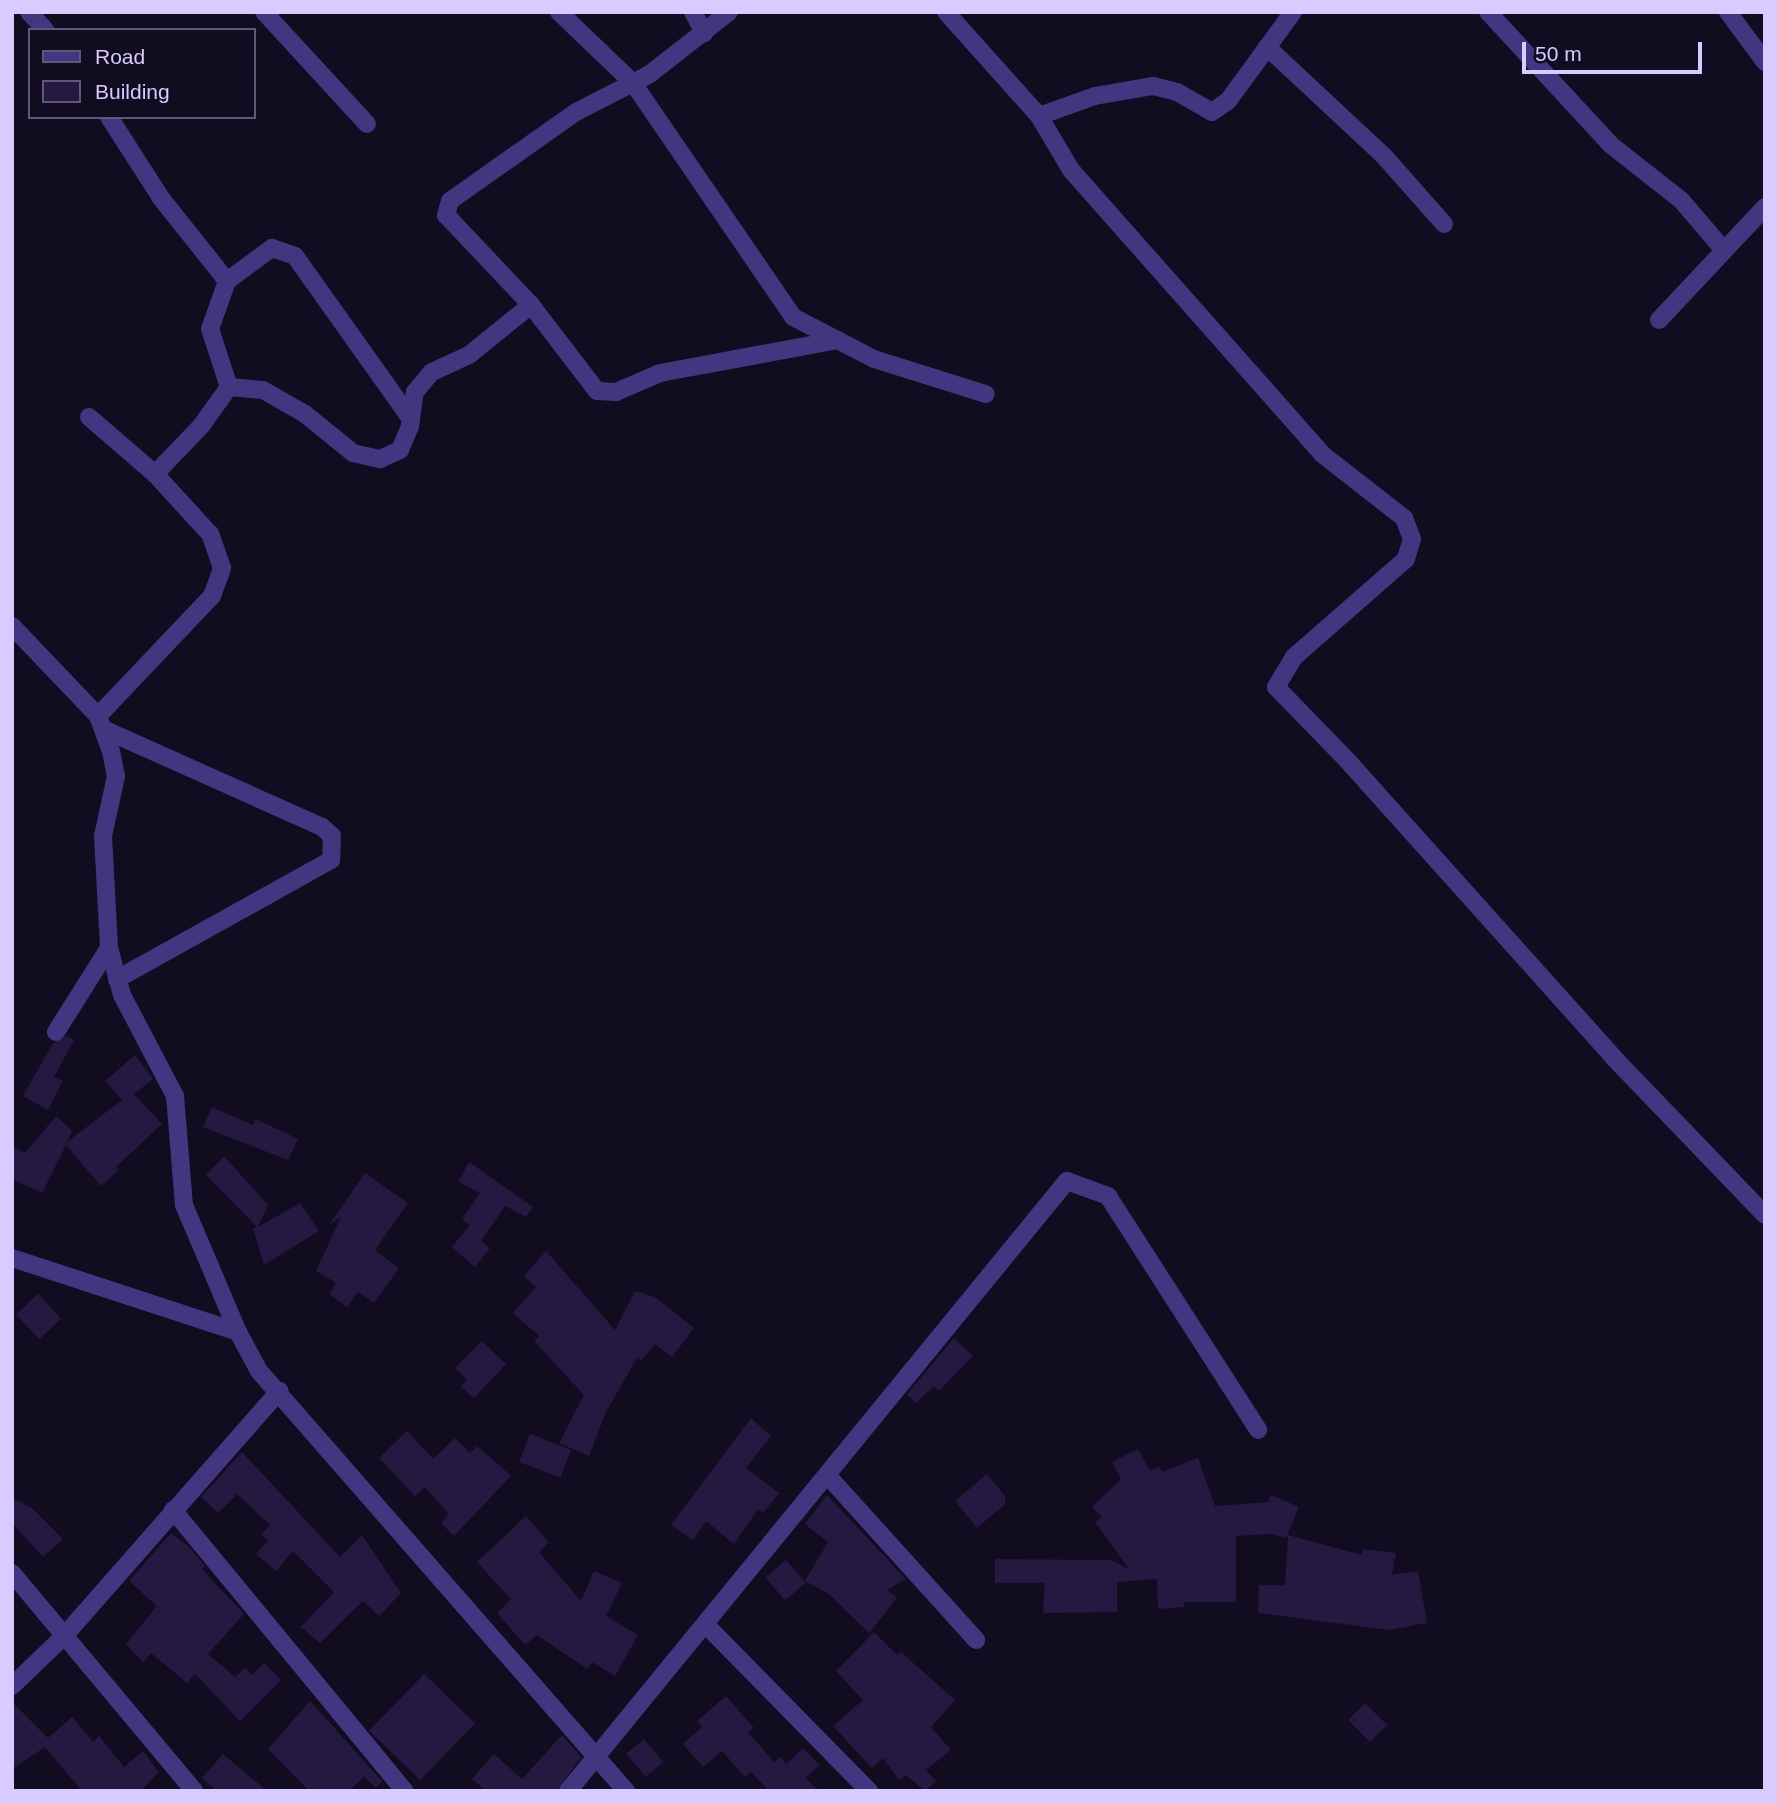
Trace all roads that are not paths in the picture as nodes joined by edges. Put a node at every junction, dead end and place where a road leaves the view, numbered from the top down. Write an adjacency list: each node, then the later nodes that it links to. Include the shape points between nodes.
1 (29, 12): 10 (street)
2 (264, 12): 17 (street)
3 (559, 12): 14 (street)
4 (692, 12): 11 (street)
5 (729, 12): 11 (street)
6 (946, 12): 15 (street)
7 (1488, 12): 20 (street, via 1611,145 1681,200)
8 (1728, 12): 13 (street)
9 (1289, 14): 12 (street)
10 (44, 28)
11 (704, 33): 14 (street)
12 (1267, 47): 15 (street, via 1228,101 1212,112 1177,92 1153,86 1095,96); 19 (street, via 1383,155)
13 (1765, 62)
14 (633, 83): 22 (street, via 576,112 450,201 446,215); 24 (street, via 793,317)
15 (1039, 116): 35 (street, via 1071,170 1322,454 1404,517 1412,539 1406,559 1294,657 1276,687 1613,1057)
16 (110, 119): 21 (street, via 161,198)
17 (367, 124)
18 (1765, 207): 20 (street)
19 (1444, 224)
20 (1722, 248): 23 (street)
21 (227, 281): 25 (street, via 210,329); 28 (street, via 272,248 295,256)
22 (531, 305): 24 (street, via 597,391 616,392 660,373); 28 (street, via 469,355 432,372 415,392)
23 (1659, 320)
24 (838, 340): 26 (street, via 885,363)
25 (229, 387): 28 (street, via 263,390 305,414 354,453 380,459 400,450); 29 (street, via 201,426)
26 (986, 394)
27 (89, 417): 29 (street)
28 (411, 419)
29 (155, 474): 31 (street, via 210,534 222,568 212,596)
30 (12, 626): 31 (street)
31 (101, 723): 32 (street, via 116,776 103,836); 33 (street, via 322,827 332,836 331,860)
32 (109, 948): 33 (street); 34 (street)
33 (117, 979): 37 (street, via 175,1096 184,1205)
34 (56, 1032)
35 (1765, 1215)
36 (12, 1258): 37 (street)
37 (238, 1332): 38 (street, via 259,1371)
38 (279, 1391): 41 (street); 47 (street)
39 (1258, 1430): 40 (street, via 1108,1196 1067,1181)
40 (828, 1476): 43 (street); 45 (street)
41 (173, 1510): 44 (street); 49 (street)
42 (12, 1573): 44 (street)
43 (706, 1625): 47 (street); 52 (street)
44 (65, 1635): 46 (street); 48 (street)
45 (976, 1640)
46 (12, 1686)
47 (597, 1759): 50 (street); 51 (street)
48 (194, 1791)
49 (405, 1791)
50 (568, 1791)
51 (626, 1791)
52 (869, 1791)

